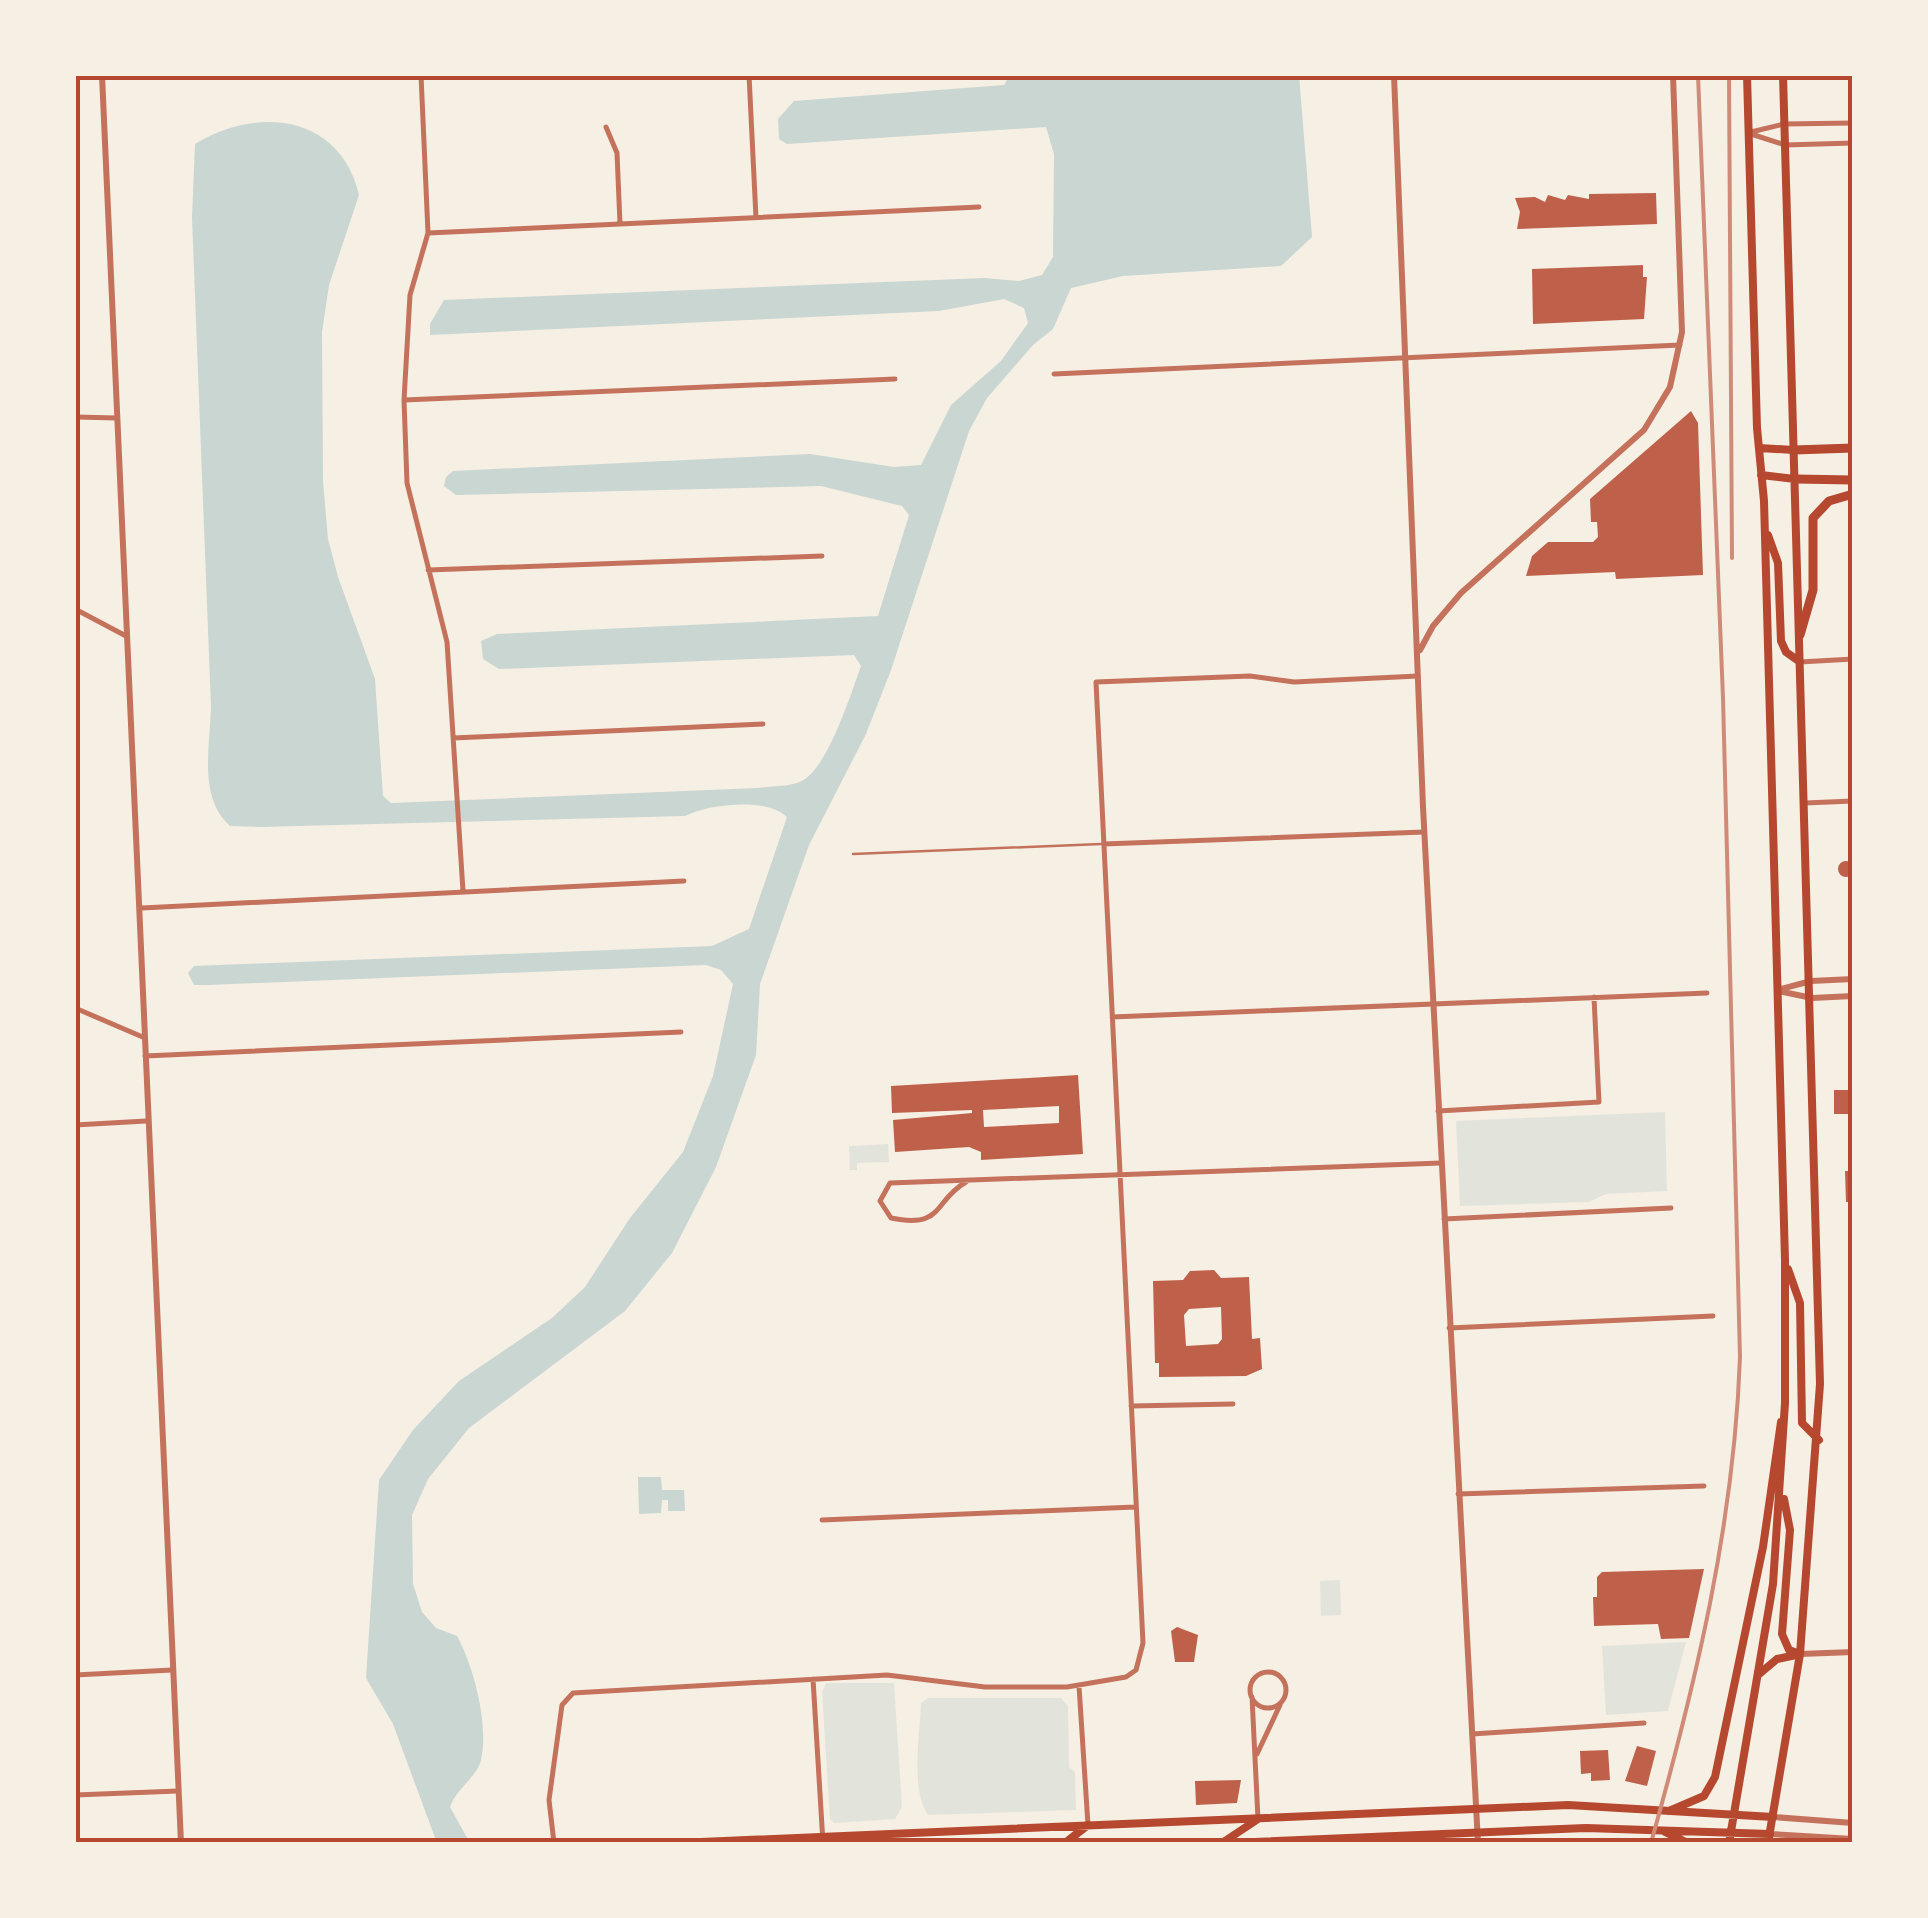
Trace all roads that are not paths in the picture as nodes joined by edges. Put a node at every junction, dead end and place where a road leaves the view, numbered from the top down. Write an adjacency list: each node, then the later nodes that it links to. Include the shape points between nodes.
1 (102, 75): 24 (street)
2 (421, 75): 17 (street)
3 (749, 75): 15 (street)
4 (1394, 75): 19 (street)
5 (1674, 75): 18 (street)
6 (1746, 75): 11 (main road)
7 (1783, 75): 9 (main road)
8 (1852, 123): 9 (street)
9 (1784, 124): 11 (street); 13 (main road)
10 (606, 127): 16 (street, via 617,153)
11 (1748, 132): 13 (street); 25 (main road)
12 (1852, 143): 13 (street)
13 (1785, 145): 27 (main road)
14 (979, 207): 15 (street)
15 (756, 218): 16 (street)
16 (620, 224): 17 (street)
17 (428, 233): 22 (street, via 410,295)
18 (1681, 345): 19 (street); 38 (street, via 1670,387 1649,424 1460,593)
19 (1406, 357): 20 (street); 38 (street)
20 (1054, 374)
21 (895, 380): 22 (street)
22 (404, 400): 34 (street, via 407,483)
23 (75, 417): 24 (street)
24 (117, 418): 37 (street)
25 (1759, 448): 27 (main road); 28 (main road)
26 (1853, 448): 27 (highway)
27 (1794, 450): 29 (main road)
28 (1761, 475): 29 (main road); 32 (main road)
29 (1795, 479): 30 (highway); 36 (main road)
30 (1853, 480)
31 (1853, 494): 36 (highway, via 1829,502 1813,518 1814,590)
32 (1764, 526): 40 (main road, via 1778,563 1782,645); 54 (main road)
33 (822, 556): 34 (street)
34 (428, 570): 43 (street, via 447,642)
35 (75, 609): 37 (street)
36 (1800, 635): 40 (main road)
37 (126, 636): 51 (street)
38 (1418, 656): 41 (street)
39 (1853, 660): 40 (street)
40 (1800, 662): 45 (main road)
41 (1418, 676): 46 (street); 47 (street, via 1096,682)
42 (763, 724): 43 (street)
43 (453, 738): 50 (street)
44 (1853, 801): 45 (street)
45 (1805, 803): 53 (main road)
46 (1424, 832): 47 (street); 59 (street)
47 (1104, 844): 48 (lane); 61 (street)
48 (853, 854)
49 (684, 881): 50 (street)
50 (462, 891): 51 (street)
51 (142, 908): 63 (street)
52 (1853, 979): 53 (street)
53 (1812, 981): 54 (street); 58 (main road)
54 (1777, 990): 58 (street); 73 (main road)
55 (1707, 993): 56 (street)
56 (1594, 996): 59 (street); 65 (street, via 1599,1102)
57 (1853, 996): 58 (street)
58 (1812, 998): 79 (main road)
59 (1432, 1002): 61 (street); 65 (street)
60 (75, 1008): 63 (street)
61 (1112, 1017): 69 (street)
62 (681, 1032): 64 (street)
63 (145, 1038): 64 (street)
64 (145, 1056): 66 (street)
65 (1438, 1112): 68 (street)
66 (146, 1121): 67 (street); 87 (street)
67 (75, 1124)
68 (1441, 1163): 69 (street); 72 (street)
69 (1120, 1176): 70 (street); 78 (street)
70 (966, 1182): 70 (street, via 890,1183 880,1201 892,1218 927,1218)
71 (1671, 1208): 72 (street)
72 (1444, 1219): 75 (street)
73 (1785, 1260): 76 (main road); 79 (main road, via 1800,1303 1802,1423)
74 (1714, 1316): 75 (street)
75 (1450, 1328): 82 (street)
76 (1784, 1403): 81 (main road); 100 (main road, via 1764,1547 1713,1783 1700,1798)
77 (1233, 1404): 78 (street)
78 (1131, 1406): 83 (street)
79 (1818, 1440): 86 (main road)
80 (1704, 1486): 82 (street)
81 (1782, 1491): 86 (main road, via 1790,1530 1782,1634 1789,1650); 89 (main road)
82 (1458, 1494): 95 (street)
83 (1136, 1507): 84 (street); 91 (street, via 1143,1643 1136,1670)
84 (822, 1520)
85 (1853, 1652): 86 (street)
86 (1800, 1654): 89 (main road, via 1778,1659); 102 (main road)
87 (172, 1670): 88 (street); 97 (street)
88 (75, 1675)
89 (1758, 1675): 101 (main road)
90 (813, 1679): 91 (street); 111 (street); 113 (street, via 573,1693 562,1704 549,1800)
91 (1078, 1686): 105 (street)
92 (1252, 1698): 93 (street, via 1265,1708); 93 (street, via 1256,1677 1272,1673 1284,1684); 96 (street)
93 (1282, 1702): 96 (street)
94 (1644, 1724): 95 (street)
95 (1472, 1734): 99 (street)
96 (1256, 1757): 103 (street)
97 (178, 1791): 98 (street); 112 (street)
98 (75, 1796)
99 (1476, 1809): 100 (main road, via 1586,1805); 103 (main road); 108 (street)
100 (1666, 1812): 101 (main road)
101 (1734, 1816): 102 (main road); 107 (main road)
102 (1774, 1817): 104 (street); 109 (main road)
103 (1258, 1819): 105 (main road); 116 (main road)
104 (1853, 1823)
105 (1088, 1826): 111 (main road); 115 (main road)
106 (1661, 1830): 107 (main road); 108 (main road); 118 (main road)
107 (1731, 1832): 109 (main road); 119 (main road)
108 (1478, 1838): 117 (main road)
109 (1768, 1839): 110 (street)
110 (1853, 1839)
111 (822, 1840): 114 (main road)
112 (180, 1843)
113 (554, 1843)
114 (678, 1843)
115 (1065, 1843)
116 (1222, 1843)
117 (1230, 1843)
118 (1688, 1843)
119 (1729, 1843)

